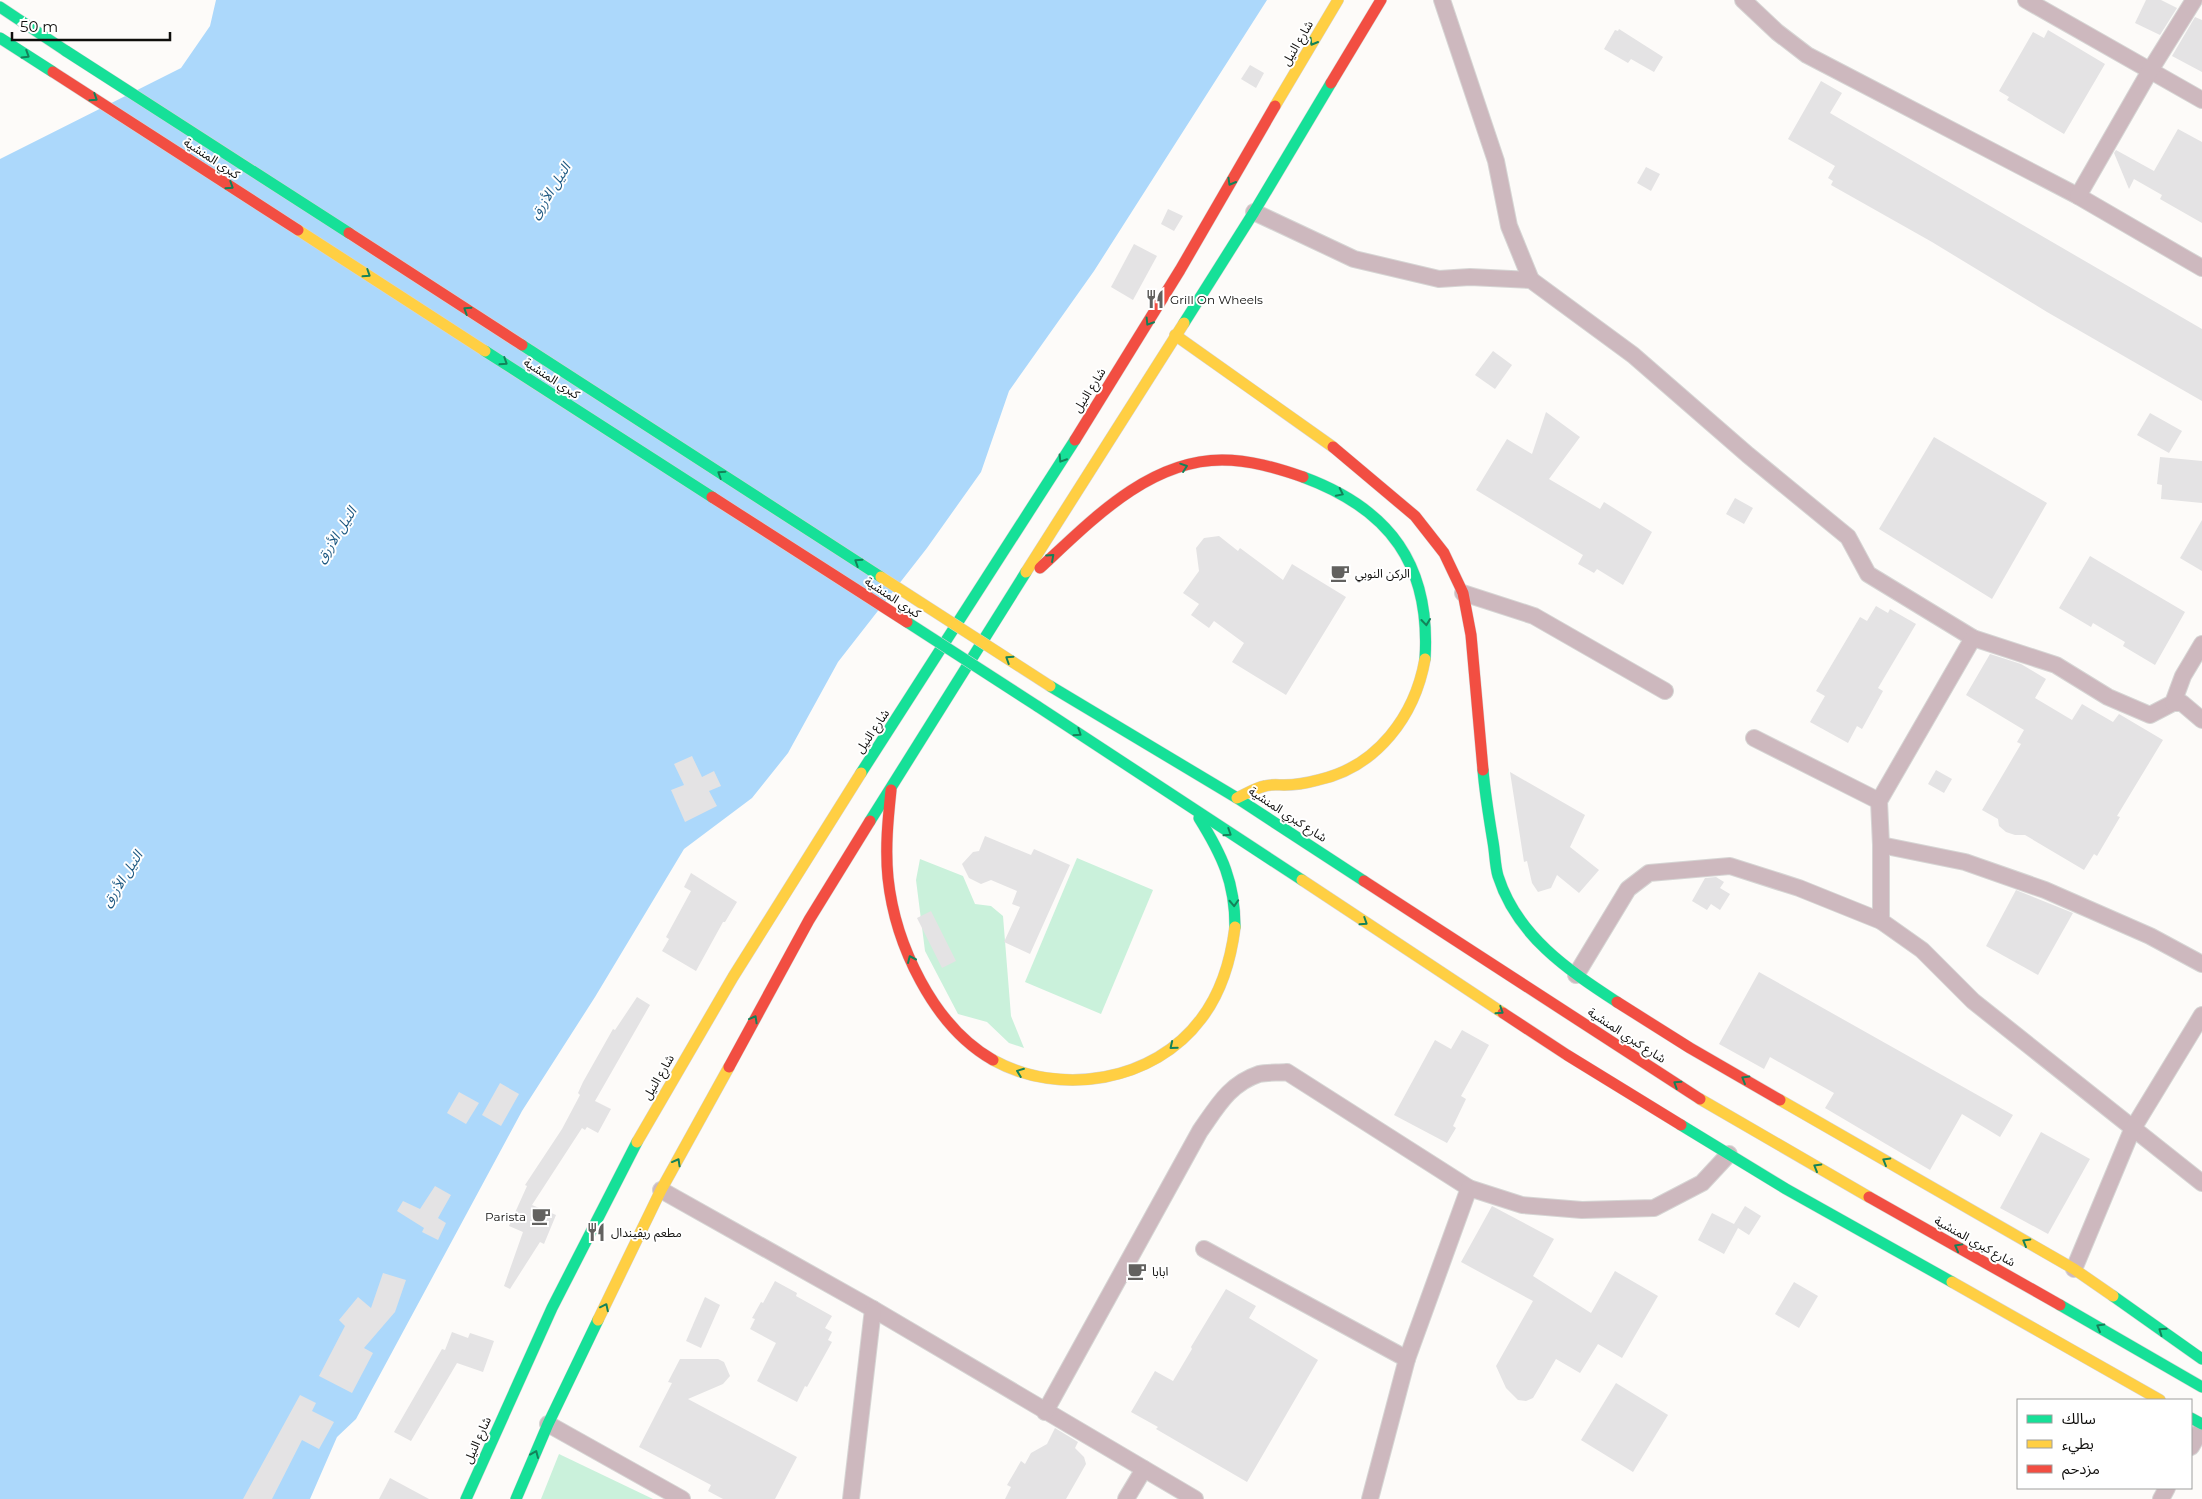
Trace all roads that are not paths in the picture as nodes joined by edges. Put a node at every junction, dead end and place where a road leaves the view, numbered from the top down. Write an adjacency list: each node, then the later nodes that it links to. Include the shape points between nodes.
1 (1338, 0): 51 (main road, شارع النيل, one-way to 51, via 1158,306 917,690 780,900 654,1111 512,1393)
2 (1381, 0): 12 (main road)
3 (1442, 0): 14 (street, via 1496,161 1509,226)
4 (1743, 0): 11 (street, via 1807,55)
5 (2026, 0): 9 (street)
6 (2194, 0): 9 (street)
7 (0, 7): 20 (main road, كبري المنشية, one-way to 7, bridge)
8 (0, 38): 28 (main road, كبري المنشية, one-way to 28, bridge)
9 (2150, 69): 10 (street); 11 (street)
10 (2202, 100)
11 (2078, 196): 13 (street)
12 (1254, 212): 14 (street, via 1354,259 1439,279); 15 (main road)
13 (2202, 268)
14 (1531, 280): 18 (street, via 1633,354 1848,537 1868,574)
15 (1175, 335): 16 (main road); 17 (main road, via 1330,444 1387,491 1414,516 1444,552)
16 (1015, 590): 25 (main road); 26 (main road, one-way to 26, via 1128,493 1154,477 1198,462 1242,460 1282,469 1351,498 1380,521 1412,565 1423,599 1427,635 1422,676 1409,709 1392,736 1367,758 1344,772 1319,781 1266,785)
17 (1463, 593): 21 (street, via 1534,616); 32 (main road, via 1471,635 1485,790 1498,876 1531,934)
18 (1972, 638): 22 (street, via 2056,665 2108,697 2150,715); 27 (street)
19 (2202, 644): 22 (street, via 2183,676)
20 (1050, 686): 26 (main road, شارع كبري المنشية)
21 (1665, 691)
22 (2173, 703): 23 (street, via 2182,703)
23 (2202, 720)
24 (1754, 738): 27 (street)
25 (891, 786): 28 (main road, one-way to 25, via 1222,854 1234,900 1234,944 1222,983 1199,1022 1172,1049 1138,1068 1100,1080 1062,1081 1023,1074 987,1057 945,1021 926,991 894,913 887,865); 38 (main road, one-way to 25, via 808,920)
26 (1237, 798): 44 (main road, شارع كبري المنشية, one-way to 26, via 1687,1091)
27 (1879, 801): 29 (street)
28 (1195, 811): 35 (main road, one-way to 35, via 1567,1054)
29 (1882, 845): 30 (street); 31 (street, via 1965,862 2045,890 2150,936)
30 (1882, 921): 32 (street, via 1799,888 1730,866 1649,873 1628,889); 34 (street, via 1922,950 1973,1002)
31 (2202, 964)
32 (1576, 975): 40 (main road, one-way to 32, via 1690,1048)
33 (2202, 1015): 34 (street)
34 (2132, 1130): 36 (street); 40 (street)
35 (1729, 1154): 37 (street, via 1702,1182 1654,1208 1582,1210 1522,1205); 45 (main road)
36 (2202, 1184)
37 (1469, 1188): 42 (street); 46 (street, via 1287,1072 1261,1074 1245,1080 1226,1094 1200,1131)
38 (661, 1190): 41 (street); 47 (main road, one-way to 38)
39 (1204, 1249): 42 (street)
40 (2074, 1269): 43 (main road, one-way to 40)
41 (872, 1310): 46 (street); 54 (street)
42 (1407, 1359): 57 (street)
43 (2202, 1359)
44 (2202, 1387)
45 (2158, 1399)
46 (1046, 1412): 50 (street)
47 (548, 1424): 52 (main road, one-way to 47); 53 (street)
48 (2202, 1428): 49 (street)
49 (2192, 1445)
50 (1144, 1469): 55 (street); 56 (street)
51 (466, 1499)
52 (516, 1499)
53 (682, 1499)
54 (851, 1499)
55 (1126, 1499)
56 (1195, 1499)
57 (1370, 1499)

